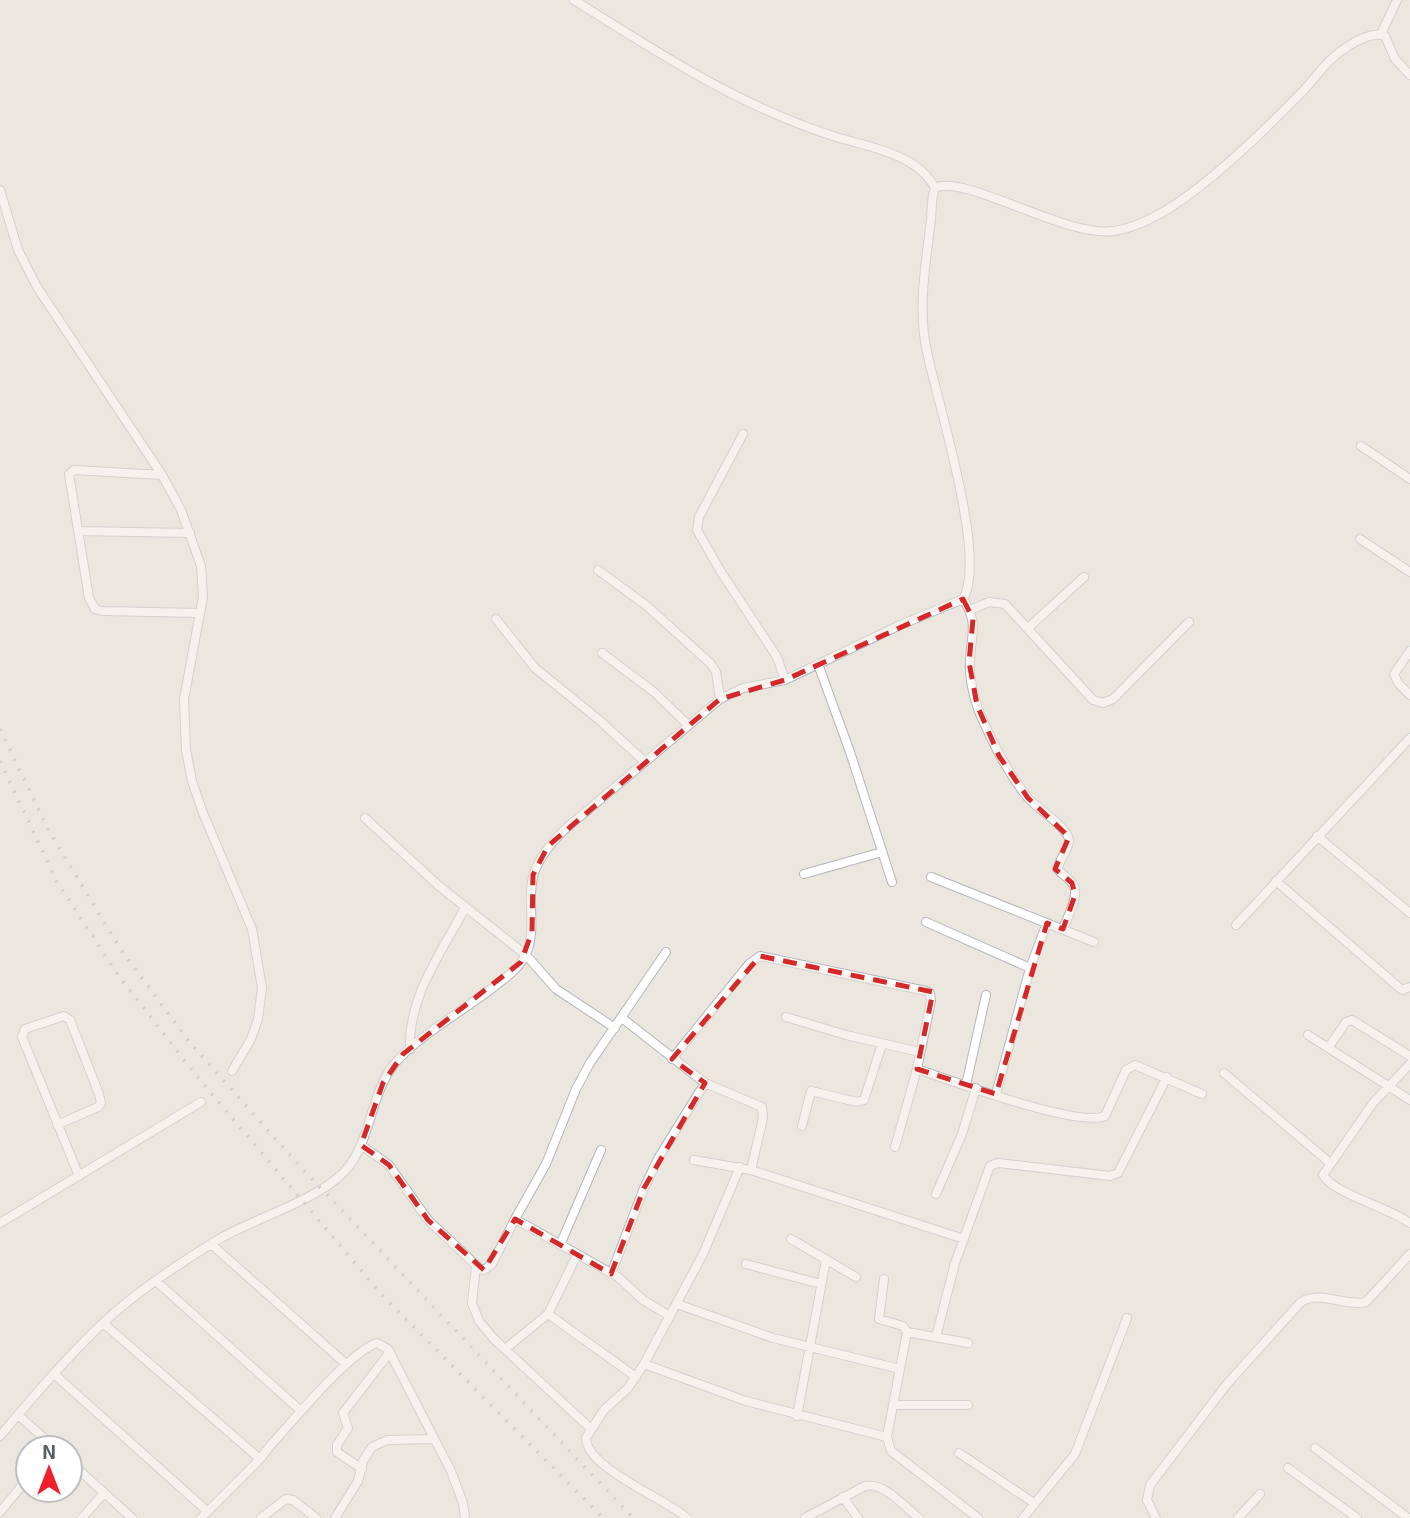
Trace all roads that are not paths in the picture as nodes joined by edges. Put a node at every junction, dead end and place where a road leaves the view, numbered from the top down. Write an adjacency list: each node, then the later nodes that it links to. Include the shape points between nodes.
1 (574, 0): 5 (street, via 784,120 903,159 926,174)
2 (1397, 0): 3 (street)
3 (1381, 34): 4 (street); 5 (street, via 1340,51 1212,176 1137,225 1112,232 1087,231 964,188 947,184)
4 (1410, 75)
5 (935, 188): 17 (street, via 923,318 968,535 969,581)
6 (0, 190): 9 (street, via 18,250 49,308)
7 (743, 435): 26 (street, via 696,530 777,657)
8 (1361, 446): 10 (street)
9 (163, 475): 11 (street, via 71,471); 12 (street)
10 (1410, 480)
11 (78, 531): 12 (street); 19 (street, via 89,598 95,609)
12 (190, 533): 19 (street, via 203,582)
13 (1360, 539): 15 (street)
14 (598, 569): 28 (street, via 711,664)
15 (1410, 572)
16 (1084, 577): 22 (street)
17 (963, 599): 18 (street); 25 (street)
18 (970, 610): 22 (street, via 999,601); 44 (street, via 974,631 970,678 999,756 1028,798 1069,837 1058,870 1072,883 1075,895)
19 (200, 613): 63 (street, via 184,699 186,750 203,813 252,929 262,988 258,1020)
20 (496, 619): 31 (street, via 535,668)
21 (1189, 622): 22 (street, via 1113,699 1103,703 1093,700)
22 (1028, 628)
23 (1410, 651): 27 (street, via 1394,674)
24 (602, 653): 29 (street)
25 (818, 664): 26 (street); 34 (street)
26 (785, 680): 28 (street, via 743,688)
27 (1410, 695)
28 (720, 699): 29 (street)
29 (688, 725): 31 (street)
30 (1410, 738): 33 (street)
31 (645, 762): 47 (street, via 564,830 544,854 533,875 532,932)
32 (365, 818): 39 (street)
33 (1317, 835): 37 (street); 40 (street)
34 (882, 852): 35 (street); 38 (street)
35 (804, 874)
36 (931, 877): 42 (street)
37 (1276, 881): 43 (street); 49 (street, via 1402,990)
38 (892, 882)
39 (465, 908): 47 (street); 57 (street, via 420,991 411,1020)
40 (1410, 913)
41 (926, 922): 48 (street)
42 (1047, 923): 44 (street); 48 (street)
43 (1236, 925)
44 (1063, 929): 45 (street)
45 (1094, 942)
46 (666, 952): 52 (street)
47 (526, 955): 53 (street, via 556,989); 57 (street, via 514,970)
48 (1030, 968): 70 (street)
49 (1410, 987)
50 (986, 995): 67 (street)
51 (786, 1017): 55 (street)
52 (622, 1018): 53 (street); 60 (street)
53 (615, 1028): 85 (street, via 576,1089 546,1164)
54 (1308, 1035): 56 (street)
55 (882, 1044): 58 (street); 75 (street, via 864,1100 811,1091)
56 (1328, 1048): 59 (street, via 1346,1021 1352,1020); 68 (street)
57 (410, 1049): 76 (street, via 383,1083)
58 (920, 1052): 60 (street, via 930,993 760,956); 62 (street)
59 (1410, 1056)
60 (672, 1059): 66 (street)
61 (1410, 1063): 68 (street)
62 (917, 1069): 67 (street); 77 (street)
63 (232, 1071)
64 (1224, 1073): 80 (street)
65 (1167, 1077): 70 (street, via 1130,1066 1101,1118 1060,1113); 71 (street); 88 (street, via 1118,1173 1110,1176 993,1164)
66 (705, 1083): 82 (street, via 762,1107); 97 (street, via 649,1178)
67 (966, 1085): 69 (street)
68 (1388, 1085): 72 (street); 80 (street)
69 (976, 1088): 70 (street); 84 (street)
70 (996, 1094)
71 (1202, 1094)
72 (1410, 1100)
73 (201, 1102): 83 (street)
74 (57, 1125): 74 (street, via 101,1103 70,1020 64,1016 25,1029 22,1037); 83 (street)
75 (802, 1126)
76 (361, 1145): 90 (street, via 341,1175); 96 (street, via 389,1165 428,1220)
77 (895, 1147)
78 (601, 1150): 91 (street)
79 (694, 1160): 81 (street)
80 (1330, 1163): 87 (street, via 1323,1175 1327,1181)
81 (740, 1167): 82 (street); 102 (street)
82 (751, 1170): 88 (street)
83 (79, 1176): 86 (street)
84 (936, 1194)
85 (515, 1219): 91 (street); 96 (street, via 488,1268)
86 (0, 1223)
87 (1410, 1223)
88 (964, 1239): 108 (street)
89 (791, 1240): 94 (street)
90 (211, 1244): 100 (street); 113 (street)
91 (560, 1245): 93 (street)
92 (1410, 1254): 153 (street, via 1366,1301 1314,1297 1300,1303 1227,1384 1150,1485 1147,1500)
93 (578, 1255): 97 (street); 103 (street)
94 (826, 1260): 98 (street); 101 (street)
95 (746, 1264): 101 (street)
96 (476, 1266): 111 (street, via 474,1312)
97 (611, 1274): 104 (street)
98 (856, 1277)
99 (884, 1279): 107 (street, via 878,1319 904,1326)
100 (156, 1280): 106 (street); 120 (street)
101 (821, 1284): 110 (street)
102 (677, 1304): 104 (street); 110 (street, via 733,1326)
103 (548, 1314): 111 (street); 117 (street)
104 (670, 1316): 114 (street)
105 (1127, 1318): 138 (street, via 1075,1454)
106 (103, 1323): 116 (street); 130 (street)
107 (907, 1332): 108 (street); 115 (street)
108 (936, 1337): 109 (street)
109 (968, 1343)
110 (809, 1347): 115 (street); 122 (street)
111 (505, 1349): 123 (street)
112 (390, 1352): 113 (street, via 377,1343); 127 (street); 132 (street, via 343,1413 348,1428 337,1452)
113 (346, 1364): 120 (street)
114 (644, 1364): 117 (street); 122 (street)
115 (900, 1368): 118 (street)
116 (54, 1374): 121 (street); 140 (street)
117 (636, 1377): 123 (street)
118 (893, 1405): 119 (street); 126 (street)
119 (968, 1405)
120 (302, 1411): 130 (street)
121 (18, 1415): 124 (street); 125 (street)
122 (797, 1416): 126 (street)
123 (590, 1428): 147 (street, via 586,1444 603,1463)
124 (38, 1434)
125 (0, 1436)
126 (887, 1437): 151 (street, via 891,1451)
127 (434, 1439): 132 (street, via 379,1442 366,1453); 146 (street, via 456,1483)
128 (1315, 1448): 156 (street)
129 (959, 1453): 138 (street)
130 (260, 1459): 140 (street)
131 (1288, 1468): 155 (street)
132 (362, 1469): 141 (street)
133 (84, 1475): 134 (street)
134 (104, 1493): 142 (street); 143 (street)
135 (1260, 1494): 154 (street)
136 (14, 1495): 139 (street)
137 (843, 1497): 148 (street); 149 (street); 150 (street, via 865,1486 877,1486)
138 (1034, 1503): 152 (street)
139 (0, 1512)
140 (204, 1514)
141 (337, 1517)
142 (82, 1518)
143 (132, 1518)
144 (261, 1518): 145 (street, via 286,1499)
145 (316, 1518)
146 (465, 1518)
147 (687, 1518)
148 (805, 1518)
149 (858, 1518)
150 (919, 1518)
151 (978, 1518)
152 (1023, 1518)
153 (1156, 1518)
154 (1238, 1518)
155 (1357, 1518)
156 (1408, 1518)

